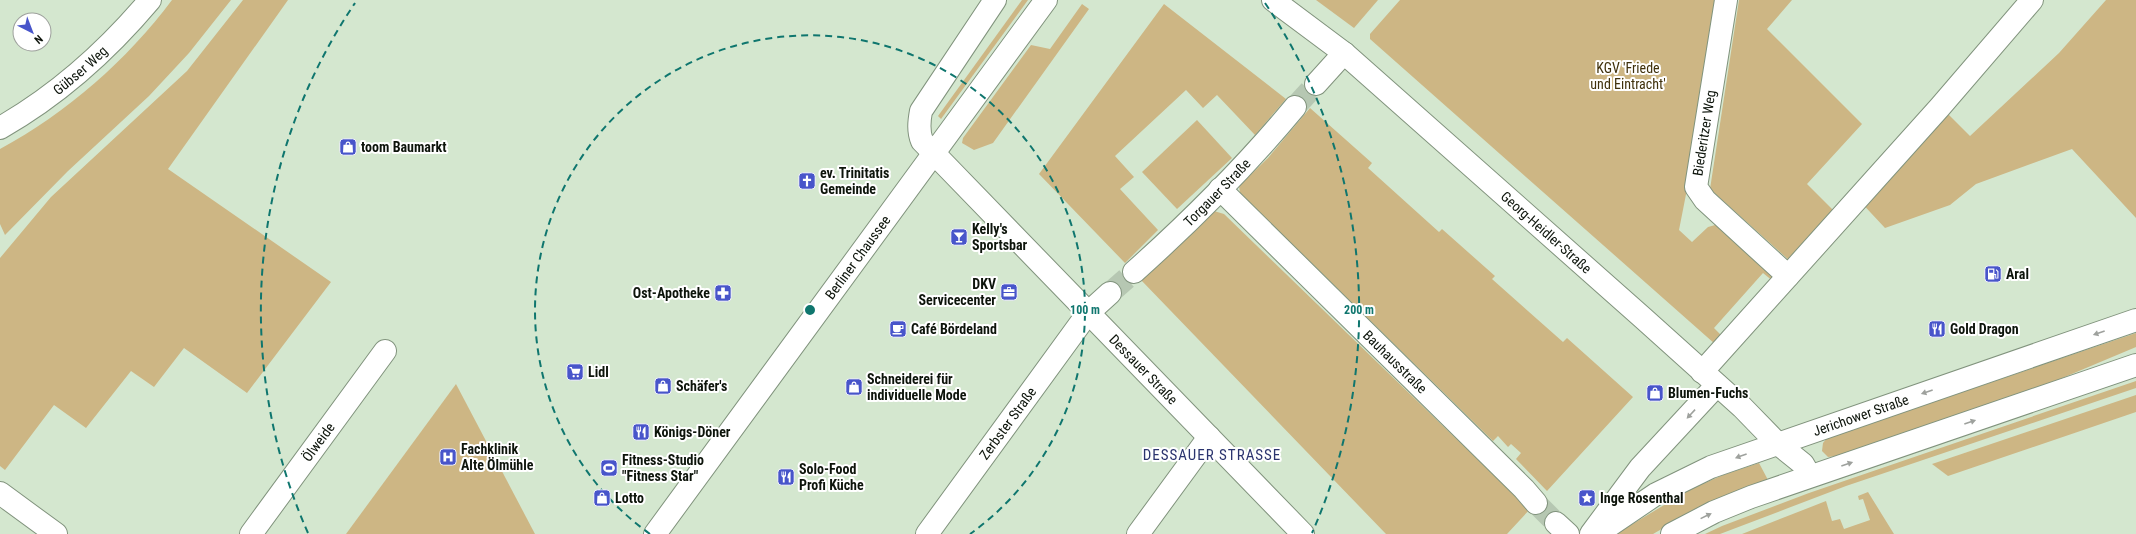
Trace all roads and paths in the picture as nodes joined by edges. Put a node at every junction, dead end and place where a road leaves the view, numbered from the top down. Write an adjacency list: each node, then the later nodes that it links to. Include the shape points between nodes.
1 (150, 0): 10 (street, Gübser Weg, via 113,41 77,74)
2 (995, 0): 11 (street, Dessauer Straße, via 921,111 920,135 922,141)
3 (1046, 0): 11 (street, Berliner Chaussee)
4 (1272, 0): 7 (street, Georg-Heidler-Straße)
5 (1726, 0): 14 (street, Biederitzer Weg, via 1700,156 1697,190)
6 (2032, 0): 14 (street)
7 (1344, 53): 8 (street); 20 (street, Georg-Heidler-Straße)
8 (1316, 84)
9 (1295, 107): 12 (street, Torgauer Straße)
10 (0, 128)
11 (934, 153): 16 (street, Dessauer Straße); 28 (street, Berliner Chaussee)
12 (1220, 189): 13 (street, Torgauer Straße); 25 (street, Bauhausstraße)
13 (1134, 272)
14 (1788, 276): 20 (street)
15 (1110, 293): 16 (street)
16 (1088, 313): 21 (street, Dessauer Straße); 29 (street, Zerbster Straße)
17 (2136, 320): 22 (street, Jerichower Straße, one-way to 22)
18 (385, 351): 27 (street, Ölweide)
19 (2136, 365): 23 (street, one-way to 19)
20 (1710, 378): 22 (street, Georg-Heidler-Straße); 32 (street, one-way to 32)
21 (1209, 437): 30 (street); 31 (street, Dessauer Straße)
22 (1777, 443): 23 (street, Georg-Heidler-Straße, via 1803,464); 33 (street, Jerichower Straße, one-way to 33, via 1711,467 1669,486)
23 (1810, 476): 34 (street, one-way to 23, via 1720,509)
24 (3, 496): 26 (street)
25 (1536, 503)
26 (56, 534)
27 (251, 534)
28 (655, 534)
29 (927, 534)
30 (1138, 534)
31 (1303, 534)
32 (1591, 534)
33 (1597, 534)
34 (1672, 534)

